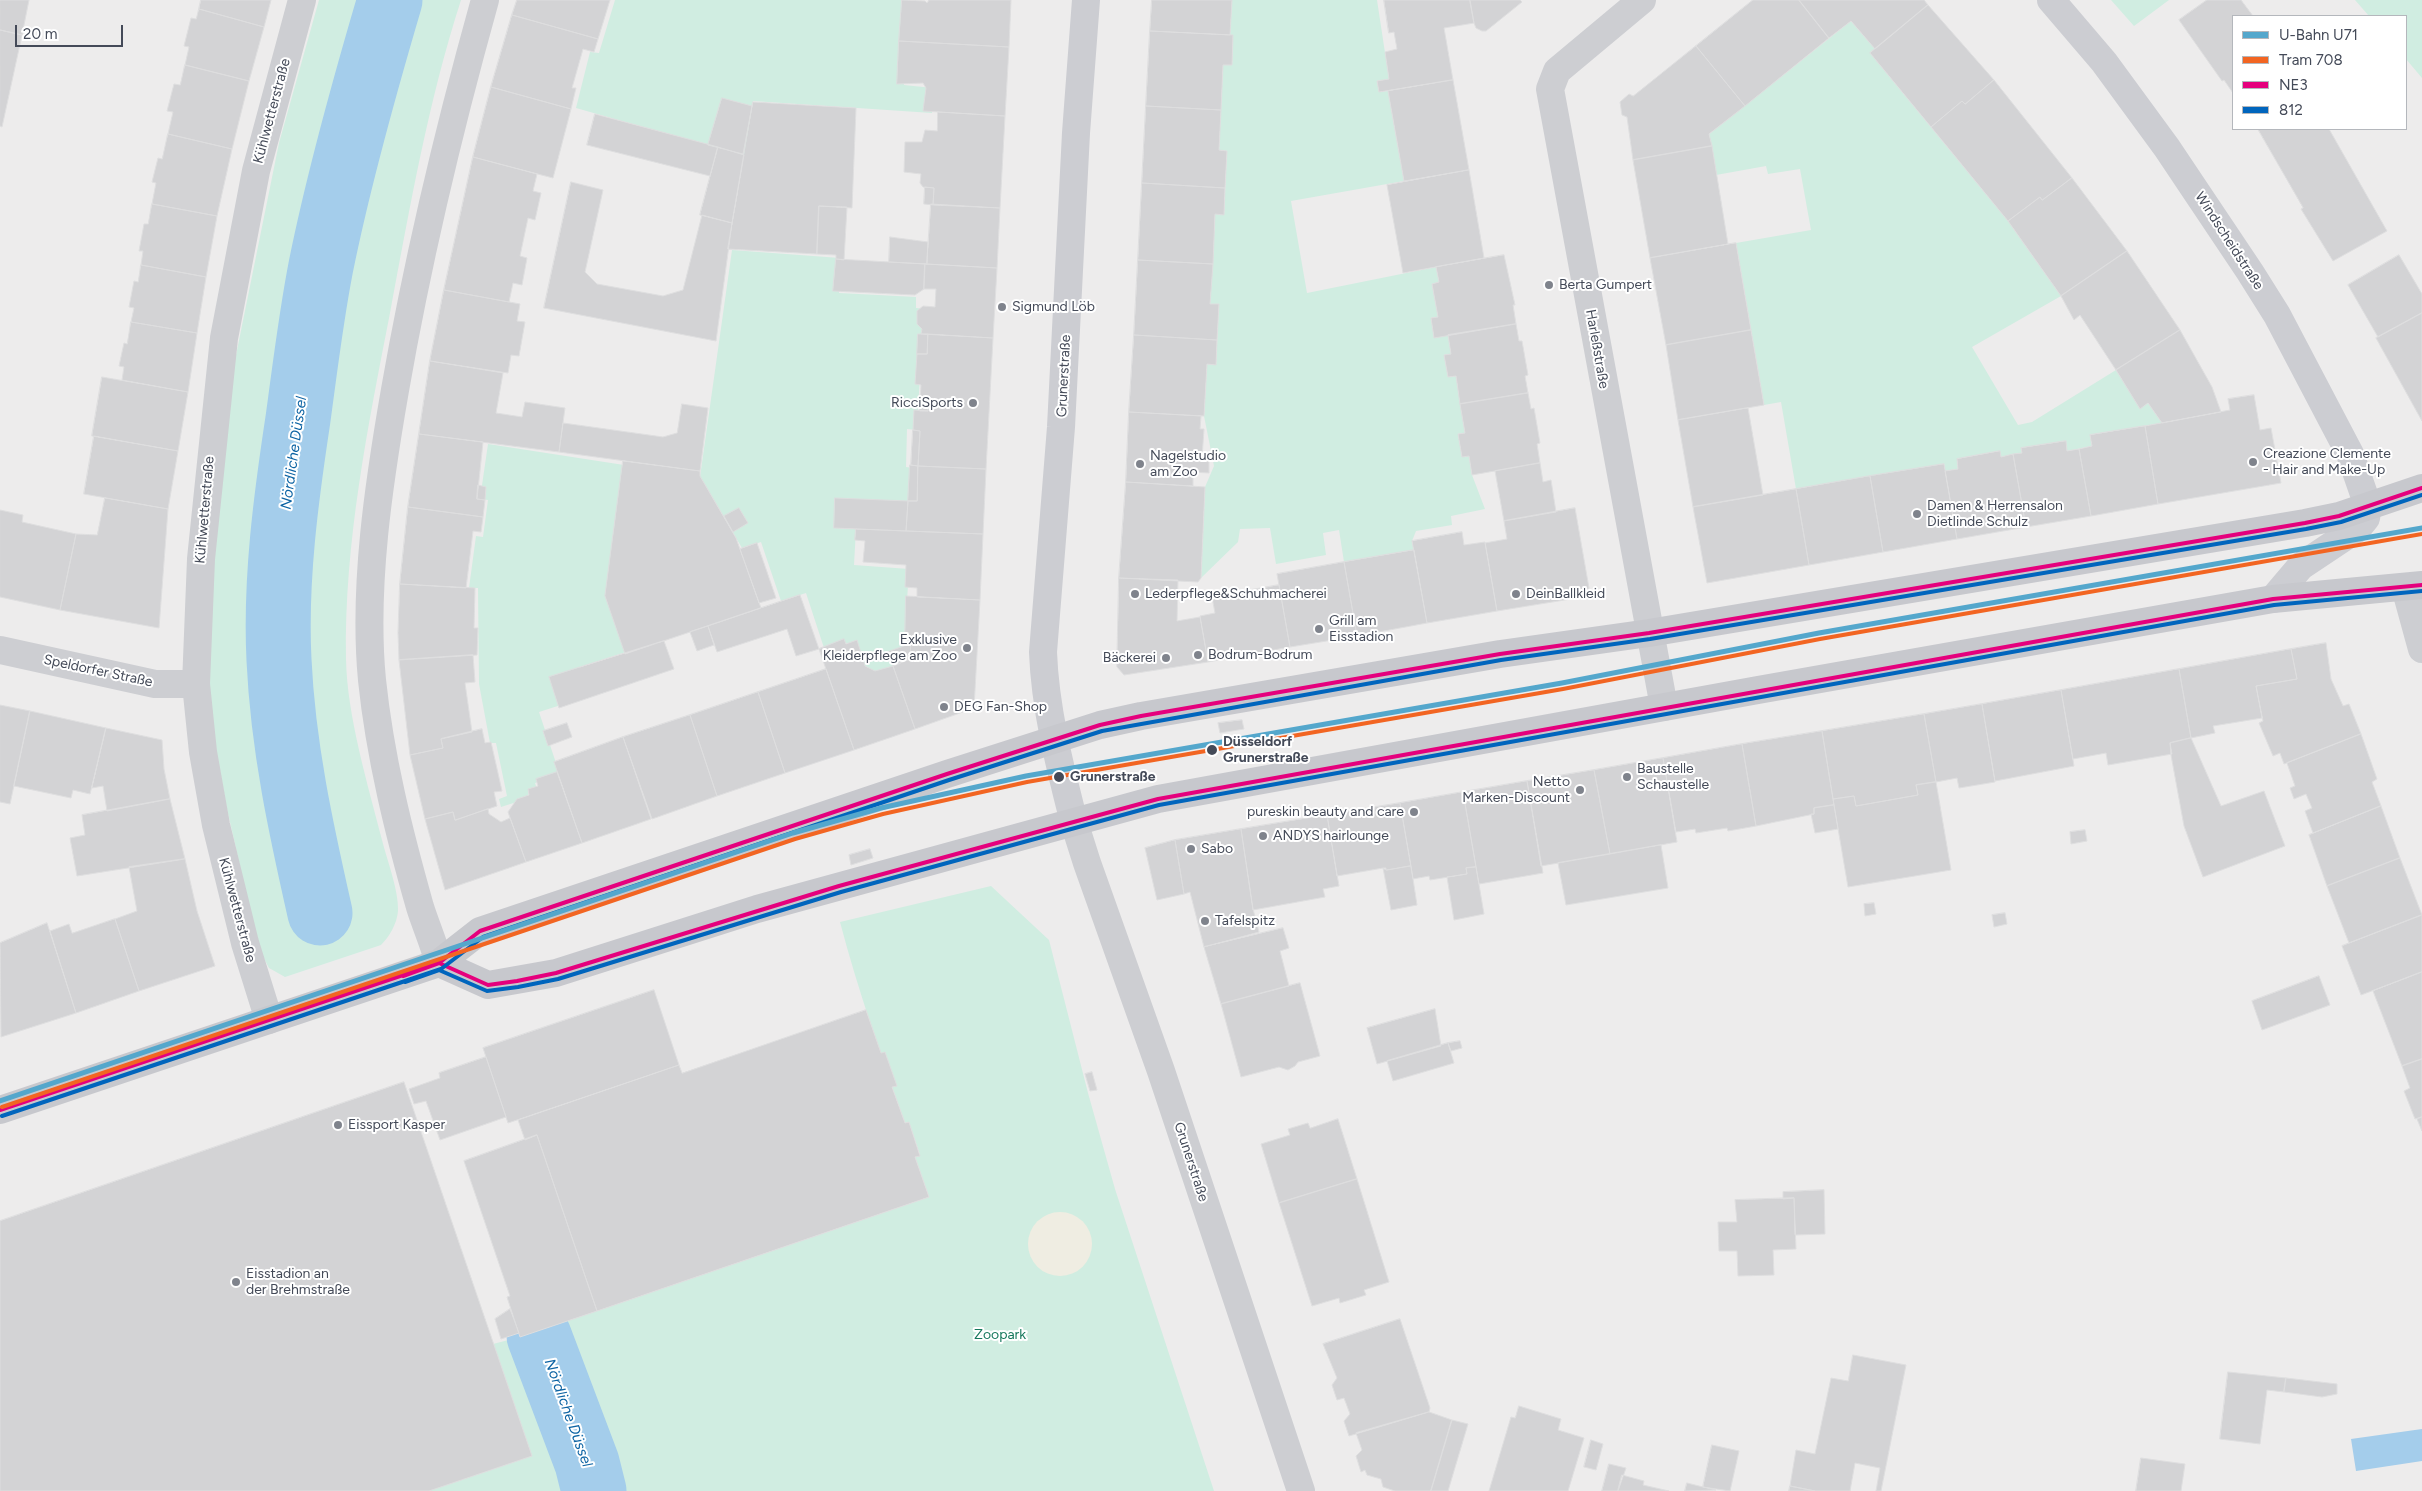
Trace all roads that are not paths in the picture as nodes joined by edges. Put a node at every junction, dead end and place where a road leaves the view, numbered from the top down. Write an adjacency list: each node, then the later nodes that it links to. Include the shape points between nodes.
1 (302, 0): 13 (street, Kühlwetterstraße, via 256,171 224,338 201,558)
2 (485, 0): 17 (street, via 448,134 403,344 382,466 369,637 382,748 406,857)
3 (1086, 0): 15 (main road, Grunerstraße, via 1076,133 1062,427 1042,652)
4 (1642, 0): 10 (street, Harleßstraße, via 1557,71 1550,89)
5 (2051, 0): 7 (main road, Windscheidstraße, via 2127,93 2250,272 2322,398 2350,454)
6 (2422, 488): 7 (main road)
7 (2368, 506): 9 (main road, via 2366,518 2358,528 2301,566); 10 (main road, via 2295,525)
8 (2413, 586): 9 (main road); 11 (street)
9 (2273, 599): 14 (main road)
10 (1649, 633): 14 (street, Harleßstraße); 15 (main road, via 1210,702 1100,725)
11 (2422, 649)
12 (0, 650): 13 (street, Speldorfer Straße, via 155,684)
13 (196, 684): 18 (street, Kühlwetterstraße, via 203,752 216,825 245,943)
14 (1664, 707): 16 (main road, via 1158,799)
15 (1054, 739): 16 (main road, Grunerstraße); 17 (main road, via 480,931)
16 (1074, 822): 17 (main road, via 757,909 556,973 488,985); 20 (street, Grunerstraße)
17 (439, 963): 18 (main road)
18 (269, 1020): 19 (main road)
19 (0, 1110)
20 (1301, 1491)

